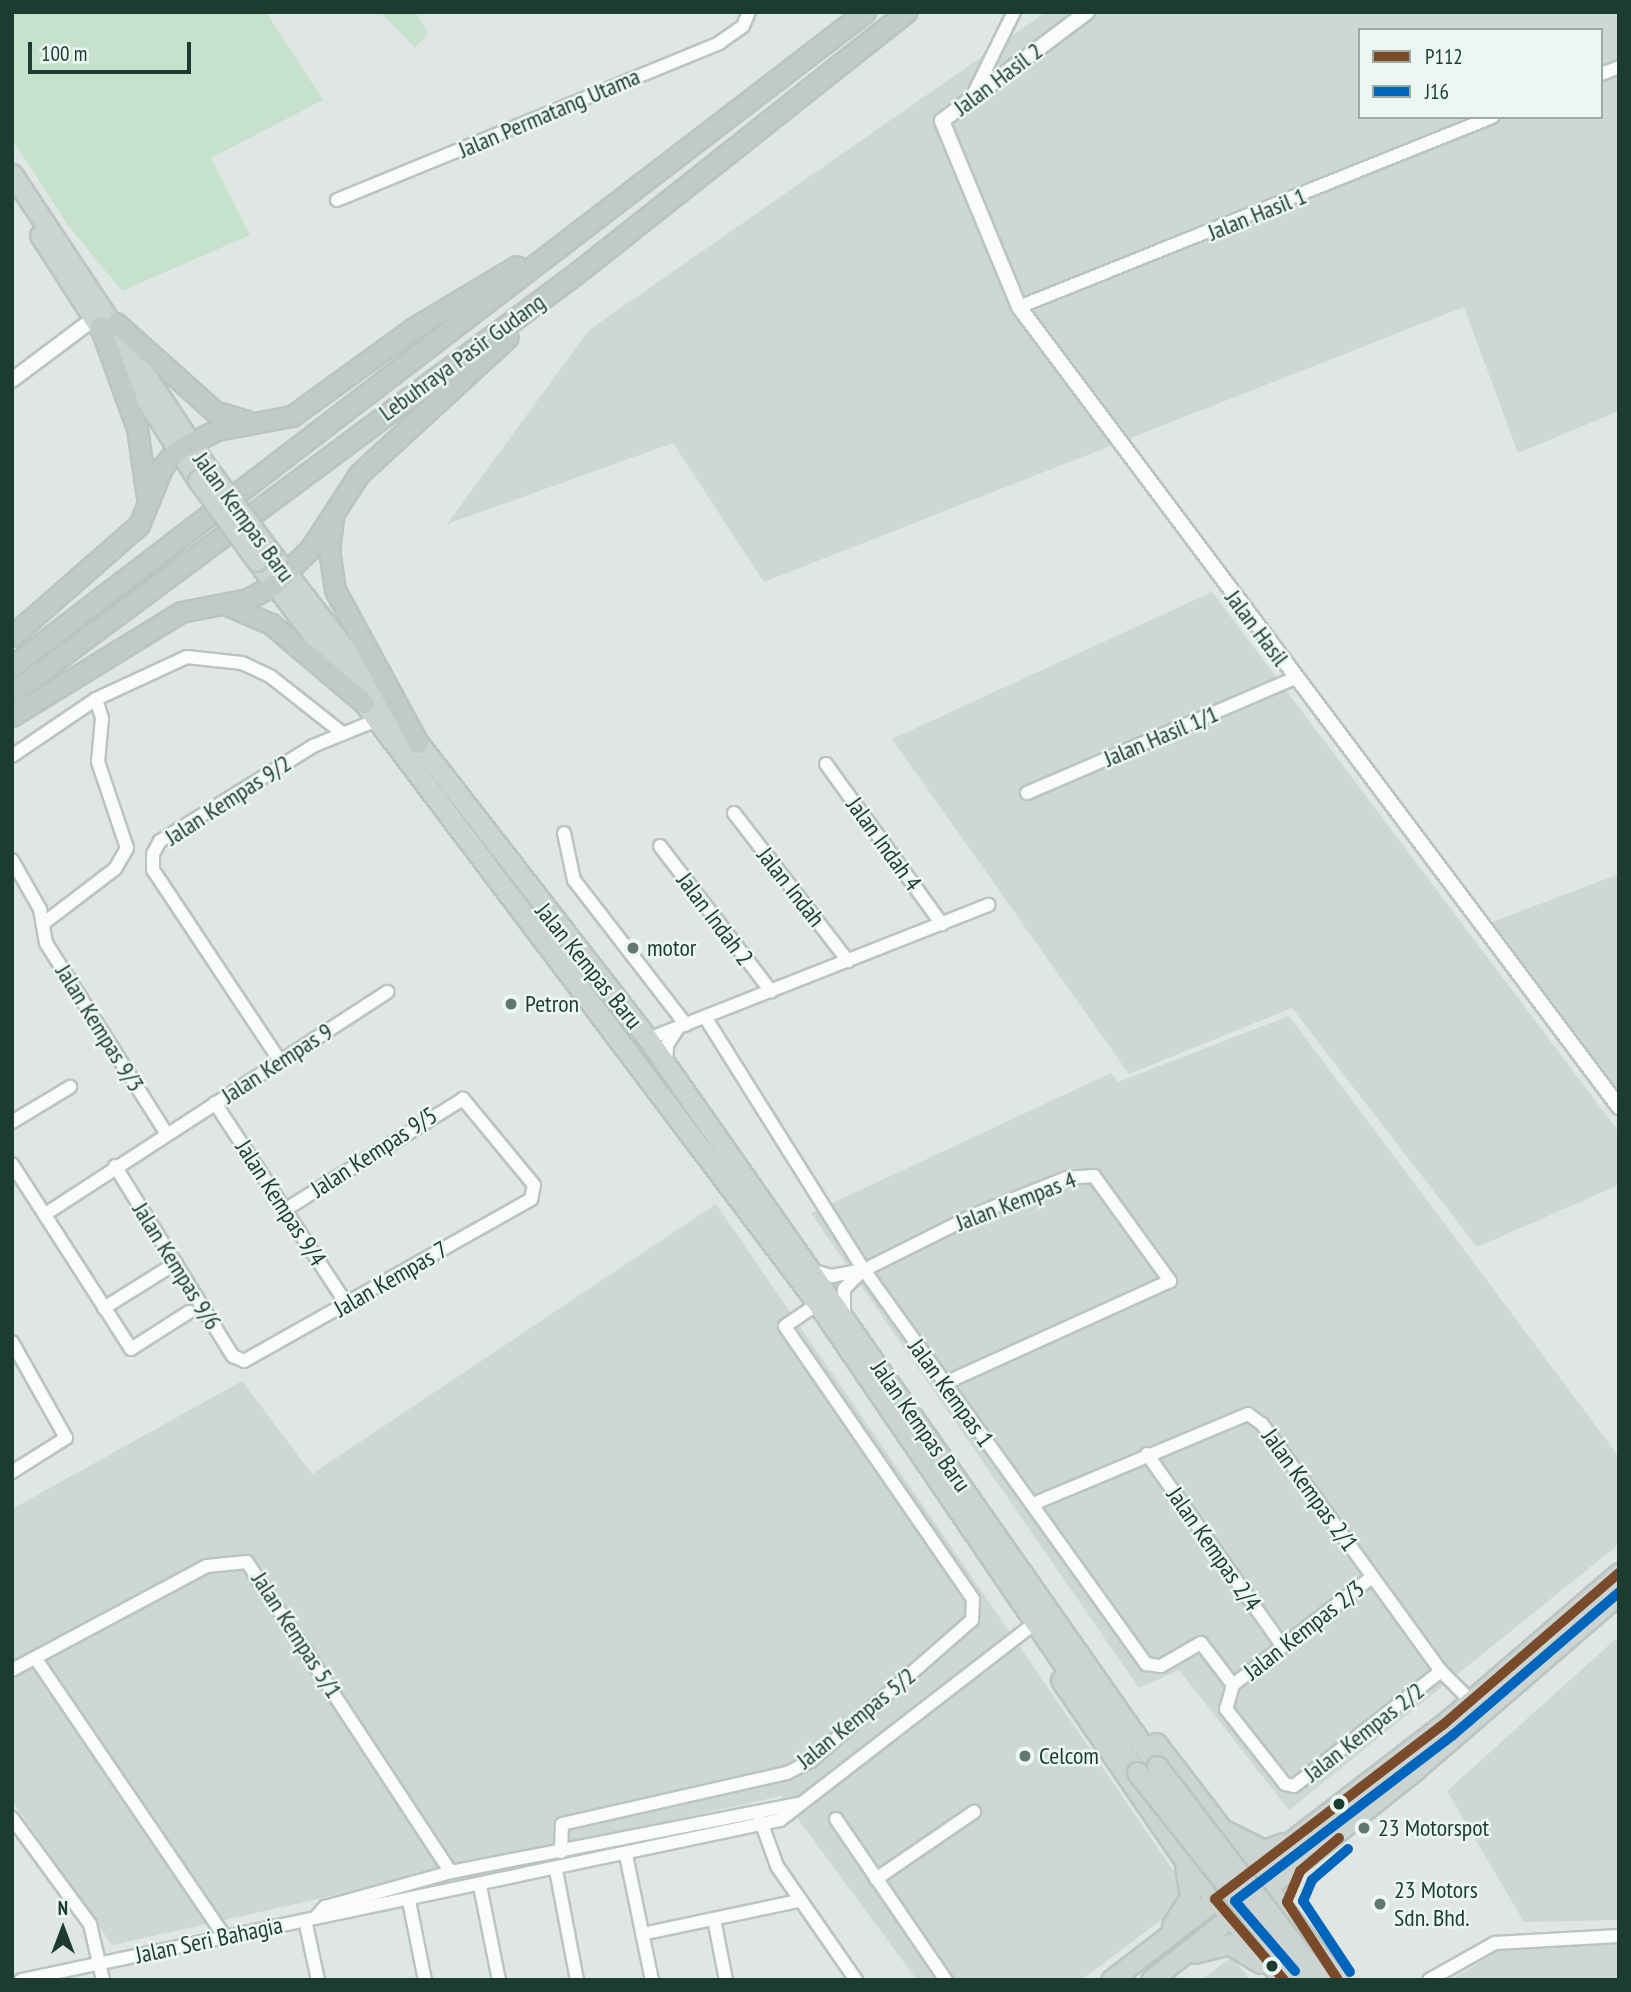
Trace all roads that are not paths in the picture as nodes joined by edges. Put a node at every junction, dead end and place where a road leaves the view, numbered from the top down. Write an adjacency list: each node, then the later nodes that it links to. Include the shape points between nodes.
1 (749, 12): 11 (street, Jalan Permatang Utama, via 744,26 719,43)
2 (865, 12): 12 (highway, Lebuhraya Pasir Gudang)
3 (906, 12): 13 (highway, Lebuhraya Pasir Gudang)
4 (1014, 12): 6 (street)
5 (1087, 12): 6 (street, Jalan Hasil 2)
6 (971, 99): 8 (street, Jalan Hasil 2)
7 (1487, 119): 14 (street, Jalan Hasil 1)
8 (942, 121): 14 (street, Jalan Hasil)
9 (12, 174): 15 (main road, Jalan Kempas Baru)
10 (12, 193): 15 (main road, Jalan Kempas Baru)
11 (337, 200)
12 (595, 220): 17 (highway, via 412,329 292,416); 24 (highway, Lebuhraya Pasir Gudang)
13 (578, 272): 19 (highway, via 404,429); 26 (highway, Lebuhraya Pasir Gudang)
14 (1019, 307): 25 (street, Jalan Hasil)
15 (104, 322): 16 (street); 17 (highway, via 214,411); 18 (main road, Jalan Kempas Baru); 20 (highway, via 136,428)
16 (12, 380)
17 (264, 423): 18 (highway)
18 (183, 446): 20 (highway, via 163,466); 21 (main road, Jalan Kempas Baru, bridge)
19 (337, 503): 21 (highway); 32 (highway, via 328,549 335,590)
20 (147, 508): 23 (highway, via 122,544)
21 (280, 580): 22 (highway); 28 (main road, Jalan Kempas Baru); 32 (main road, Jalan Kempas Baru)
22 (225, 605): 28 (highway, via 271,624); 29 (highway, via 167,620)
23 (12, 636)
24 (12, 666)
25 (1295, 678): 35 (street, Jalan Hasil 1/1); 54 (street, Jalan Hasil)
26 (12, 694)
27 (96, 699): 31 (street, via 168,663 209,657 270,676); 33 (street); 41 (street, via 101,710 99,762 127,848 114,869)
28 (364, 703): 30 (main road, Jalan Kempas Baru)
29 (12, 716)
30 (377, 720): 31 (street, Jalan Kempas 9/2); 57 (main road, Jalan Kempas Baru)
31 (341, 732): 49 (street, Jalan Kempas 9/2, via 160,841 153,854 153,870)
32 (418, 743): 48 (main road, Jalan Kempas Baru)
33 (12, 756)
34 (827, 764): 42 (street, Jalan Indah 4)
35 (1027, 793)
36 (734, 813): 43 (street, Jalan Indah)
37 (564, 833): 47 (street, via 574,880)
38 (660, 846): 44 (street, Jalan Indah 2)
39 (12, 860): 41 (street, Jalan Kempas 9/3)
40 (989, 905): 42 (street)
41 (44, 923): 56 (street, Jalan Kempas 9/3, via 46,943)
42 (942, 924): 43 (street)
43 (848, 961): 44 (street)
44 (771, 991): 46 (street)
45 (387, 992): 49 (street, Jalan Kempas 9)
46 (705, 1017): 47 (street); 63 (street, Jalan Kempas 1)
47 (682, 1026): 48 (street); 50 (street, via 667,1045)
48 (648, 1039): 50 (main road, Jalan Kempas Baru); 57 (main road, via 645,1068)
49 (280, 1061): 53 (street, Jalan Kempas 9)
50 (666, 1065): 64 (main road, Jalan Kempas Baru)
51 (70, 1087): 55 (street)
52 (463, 1099): 60 (street, Jalan Kempas 9/5); 65 (street, Jalan Kempas 7, via 535,1192)
53 (215, 1103): 56 (street, Jalan Kempas 9); 60 (street, Jalan Kempas 9/4)
54 (1619, 1107)
55 (12, 1122)
56 (165, 1130): 59 (street, Jalan Kempas 9)
57 (686, 1135): 66 (main road, Jalan Kempas Baru)
58 (12, 1164): 61 (street)
59 (115, 1166): 61 (street, Jalan Kempas 9); 62 (street, Jalan Kempas 9/6)
60 (286, 1209): 65 (street, Jalan Kempas 9/4)
61 (47, 1213): 67 (street, via 60,1246)
62 (176, 1263): 67 (street); 71 (street, Jalan Kempas 9/6, via 233,1356)
63 (864, 1269): 64 (street, via 832,1276); 69 (street, via 844,1289); 72 (street, Jalan Kempas 1); 72 (street, Jalan Kempas 4, via 975,1214 1083,1173 1094,1176 1170,1276 1166,1285)
64 (814, 1272): 69 (main road, Jalan Kempas Baru)
65 (346, 1303): 71 (street, Jalan Kempas 7)
66 (818, 1304): 80 (main road, Jalan Kempas Baru); 99 (street, Jalan Kempas 5/2, via 785,1326 896,1494 973,1599 972,1620 811,1760 769,1778 562,1824)
67 (104, 1308): 68 (street, via 131,1349)
68 (189, 1312)
69 (845, 1318): 79 (main road, Jalan Kempas Baru)
70 (12, 1342): 74 (street, via 66,1438)
71 (244, 1361)
72 (945, 1383): 75 (street, Jalan Kempas 1)
73 (1147, 1454): 75 (street, Jalan Kempas 2/1); 77 (street, Jalan Kempas 2/1, via 1248,1414 1262,1424); 82 (street, Jalan Kempas 2/4)
74 (12, 1472)
75 (1033, 1504): 86 (street, Jalan Kempas 1, via 1146,1664 1161,1667 1200,1643)
76 (1619, 1573): 87 (main road)
77 (1372, 1577): 82 (street, Jalan Kempas 2/3); 85 (street, Jalan Kempas 2/1)
78 (1619, 1594): 88 (main road)
79 (1056, 1620): 96 (main road, via 1127,1703); 136 (main road, Jalan Kempas Baru, bridge, via 1157,1766)
80 (1036, 1622): 81 (main road, Jalan Kempas Baru); 95 (street, via 805,1802)
81 (1050, 1642): 98 (main road, via 1061,1679 1084,1718); 135 (main road, Jalan Kempas Baru, bridge, via 1137,1772)
82 (1281, 1644): 86 (street, Jalan Kempas 2/3)
83 (36, 1659): 84 (street, Jalan Kempas 5/1); 103 (street, Jalan Kempas 5/1, via 207,1566 247,1562); 117 (street)
84 (12, 1670)
85 (1441, 1671): 87 (street, Jalan Kempas 2/1); 89 (street, Jalan Kempas 2/2, via 1303,1783)
86 (1233, 1685): 89 (street, Jalan Kempas 2/3, via 1226,1709)
87 (1468, 1704): 88 (street); 92 (main road)
88 (1492, 1705): 90 (main road)
89 (1285, 1784)
90 (1376, 1801): 107 (main road); 112 (main road, via 1300,1871 1288,1890)
91 (974, 1812): 105 (street)
92 (1327, 1812): 96 (main road, via 1264,1850); 102 (main road)
93 (12, 1818): 121 (street, via 90,1924)
94 (836, 1819): 105 (street)
95 (760, 1820): 99 (street); 100 (street, Jalan Seri Bahagia); 110 (street)
96 (1215, 1825): 97 (main road)
97 (1235, 1848): 102 (main road); 104 (main road, via 1228,1871)
98 (1176, 1849): 104 (main road); 119 (main road, via 1190,1897)
99 (561, 1852): 103 (street)
100 (626, 1855): 101 (street, Jalan Seri Bahagia); 115 (street)
101 (556, 1870): 106 (street, Jalan Seri Bahagia); 127 (street)
102 (1253, 1870): 107 (main road); 108 (main road)
103 (451, 1872): 113 (street, via 325,1907)
104 (1194, 1874): 108 (main road)
105 (876, 1879): 131 (street)
106 (480, 1885): 109 (street, Jalan Seri Bahagia); 126 (street)
107 (1266, 1887): 111 (main road); 112 (main road)
108 (1215, 1899): 111 (main road); 119 (main road)
109 (409, 1900): 113 (street, Jalan Seri Bahagia); 125 (street)
110 (798, 1902): 114 (street); 130 (street)
111 (1231, 1916): 118 (main road); 120 (main road)
112 (1291, 1916): 118 (main road, via 1269,1917); 137 (main road)
113 (310, 1919): 117 (street, Jalan Seri Bahagia); 124 (street)
114 (715, 1919): 115 (street); 129 (street)
115 (642, 1934): 128 (street)
116 (1619, 1936): 138 (street, via 1495,1942)
117 (225, 1937): 121 (street, Jalan Seri Bahagia)
118 (1254, 1942): 134 (main road)
119 (1155, 1944): 132 (main road)
120 (1175, 1962): 133 (main road); 134 (main road, via 1229,1944)
121 (99, 1963): 122 (street, Jalan Seri Bahagia); 123 (street)
122 (21, 1980)
123 (103, 1980)
124 (318, 1980)
125 (425, 1980)
126 (499, 1980)
127 (577, 1980)
128 (652, 1980)
129 (726, 1980)
130 (856, 1980)
131 (946, 1980)
132 (1111, 1980)
133 (1151, 1980)
134 (1282, 1980)
135 (1301, 1980)
136 (1321, 1980)
137 (1338, 1980)
138 (1429, 1980)

